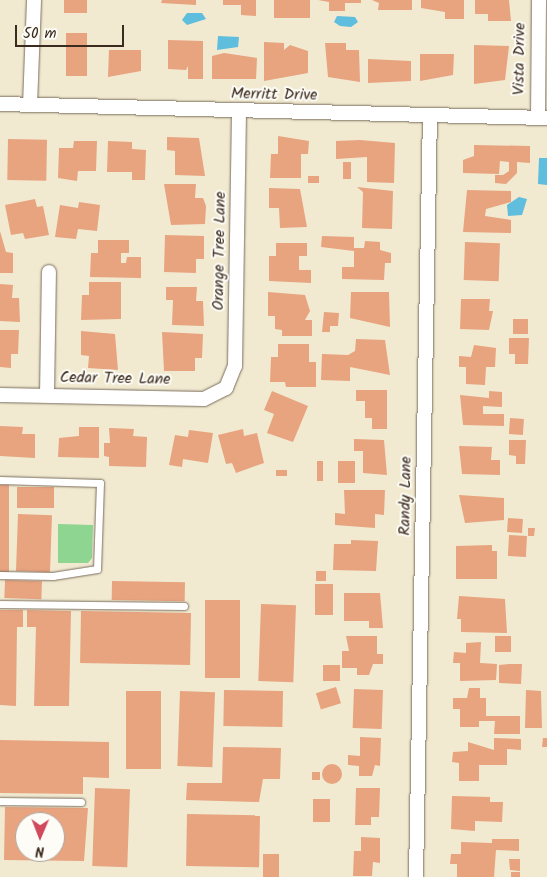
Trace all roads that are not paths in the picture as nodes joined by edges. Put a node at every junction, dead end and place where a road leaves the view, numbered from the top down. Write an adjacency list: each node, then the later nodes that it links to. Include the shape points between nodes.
1 (34, 0): 5 (street)
2 (538, 0): 3 (street, Vista Drive)
3 (542, 33): 8 (street, Vista Drive)
4 (0, 104): 5 (street, Merritt Drive)
5 (30, 105): 6 (street, Merritt Drive)
6 (239, 112): 7 (street, Merritt Drive); 10 (street, Orange Tree Lane, via 235,366)
7 (430, 116): 8 (street, Merritt Drive); 19 (street, Randy Lane)
8 (542, 118)
9 (48, 272): 12 (street)
10 (226, 388): 12 (street, Cedar Tree Lane, via 204,399)
11 (0, 395): 12 (street, Cedar Tree Lane)
12 (47, 395)
13 (0, 480): 14 (lane, via 100,482 97,569 53,576)
14 (0, 575)
15 (0, 604): 16 (lane)
16 (184, 606)
17 (0, 800): 18 (lane)
18 (81, 802)
19 (416, 877)

